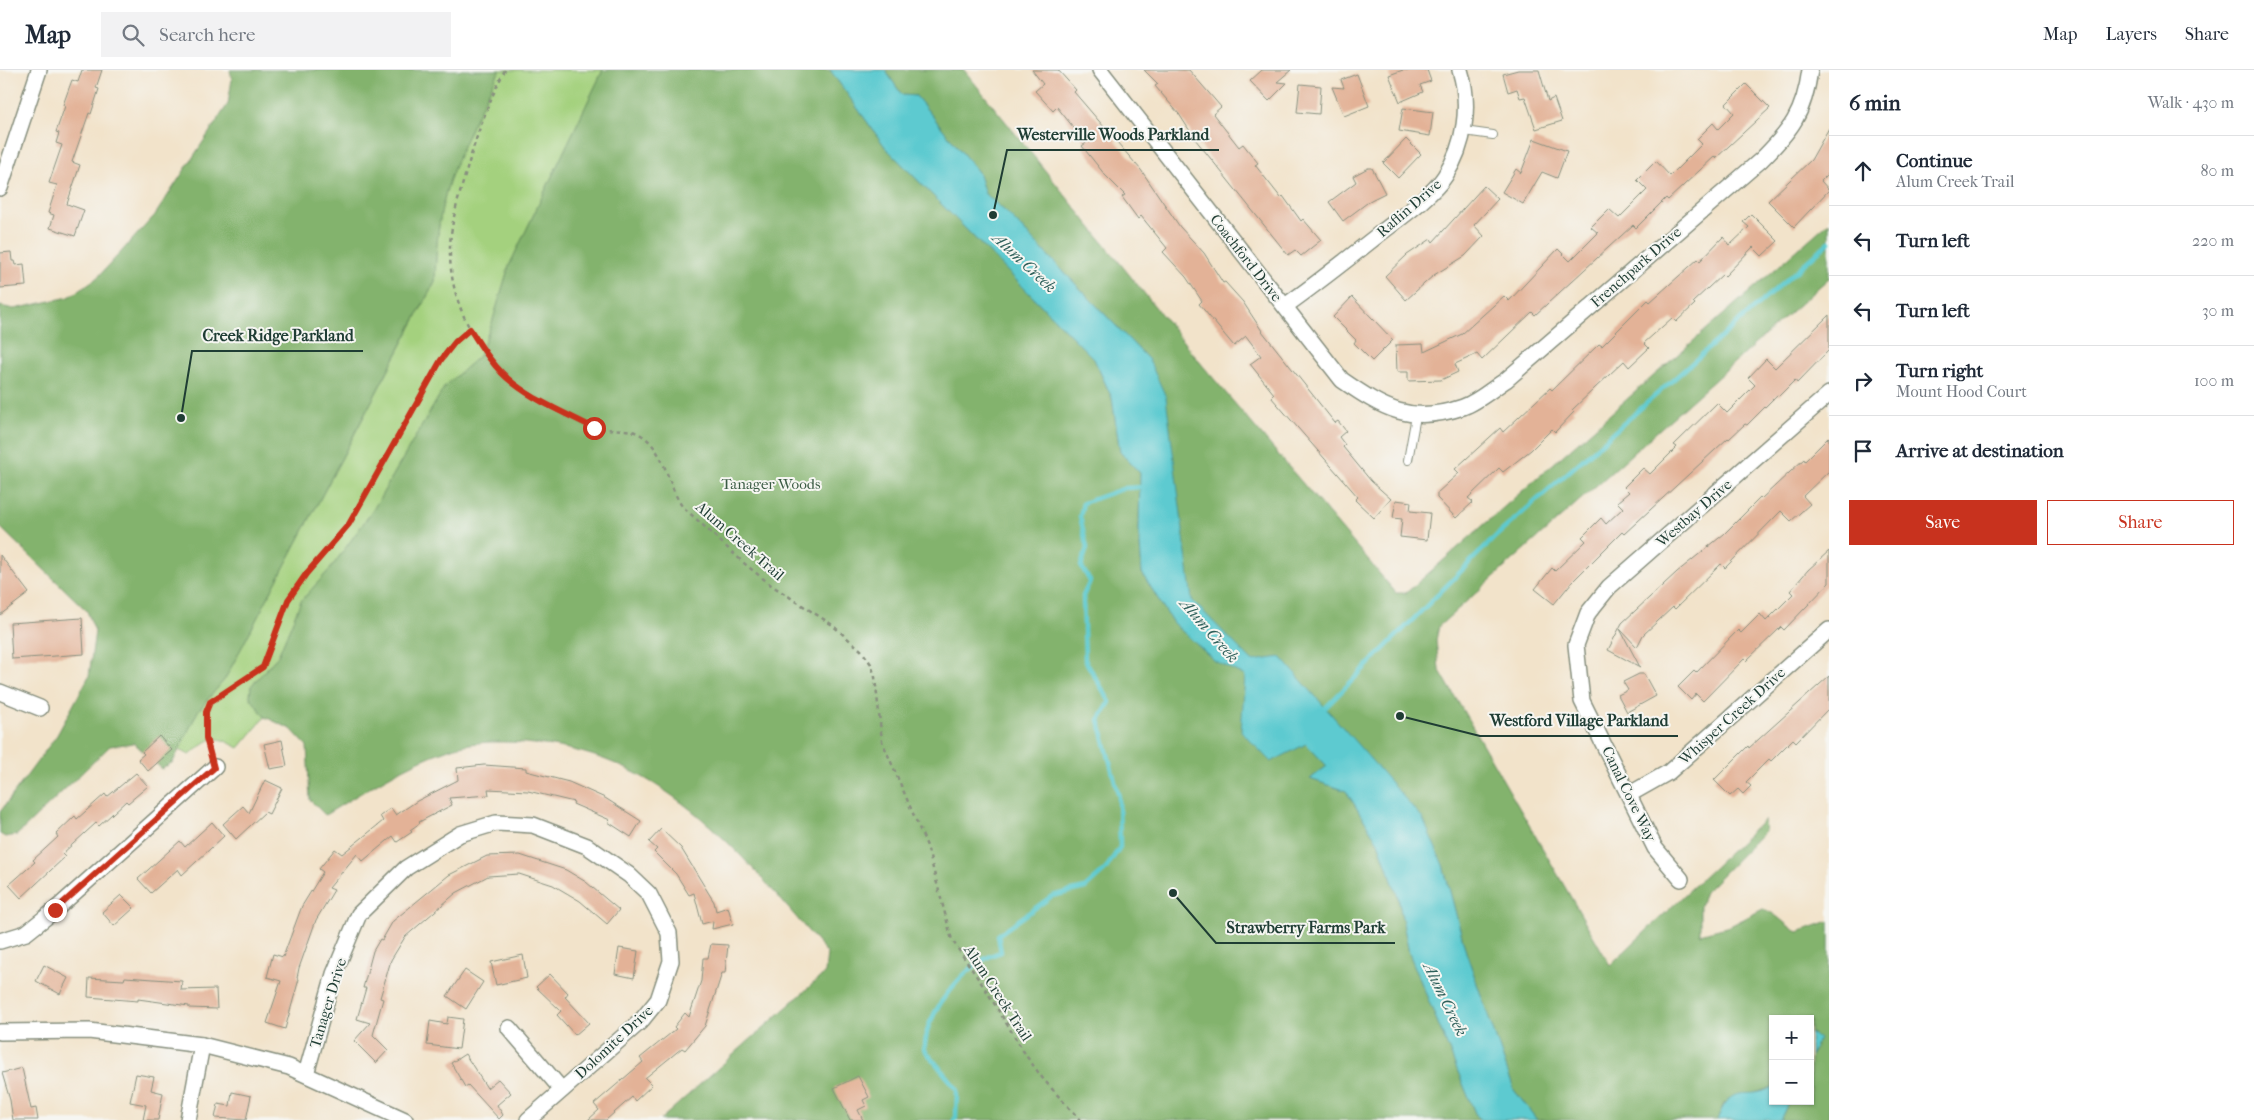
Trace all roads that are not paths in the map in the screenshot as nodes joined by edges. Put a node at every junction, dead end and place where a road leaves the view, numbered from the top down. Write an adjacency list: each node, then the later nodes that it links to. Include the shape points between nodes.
1 (39, 70): 7 (street)
2 (1100, 70): 8 (street, Coachford Drive)
3 (1460, 70): 5 (street, Raflin Drive, via 1466,88)
4 (1810, 70): 10 (street, Frenchpark Drive, via 1807,93 1790,131 1761,160 1506,380 1464,407)
5 (1464, 131): 6 (lane); 8 (street, Raflin Drive, via 1444,178 1409,212)
6 (1493, 135)
7 (0, 188)
8 (1284, 306): 10 (street, Coachford Drive, via 1342,380 1376,404)
9 (1829, 394): 13 (street, Westbay Drive, via 1609,588 1588,613)
10 (1416, 416): 11 (lane)
11 (1408, 460)
12 (1829, 630): 17 (street, Whisper Creek Drive, via 1669,772)
13 (1576, 645): 17 (street, Canal Cove Way, via 1582,701)
14 (0, 692): 15 (street)
15 (40, 708)
16 (214, 768): 20 (street, via 55,910 26,933)
17 (1630, 794): 18 (street, Canal Cove Way, via 1656,848)
18 (1681, 879)
19 (663, 919): 24 (street, Tanager Drive, via 649,894 629,875 587,846 533,825 496,823 460,834 406,868 359,914 334,974); 25 (street, Dolomite Drive, via 669,933 671,961 658,1000 641,1021)
20 (0, 941)
21 (508, 1028): 25 (street)
22 (0, 1032): 23 (street, via 89,1032)
23 (202, 1044): 24 (street); 26 (street)
24 (306, 1074): 27 (street)
25 (562, 1090): 28 (street, Dolomite Drive)
26 (188, 1120)
27 (405, 1120)
28 (528, 1120)

